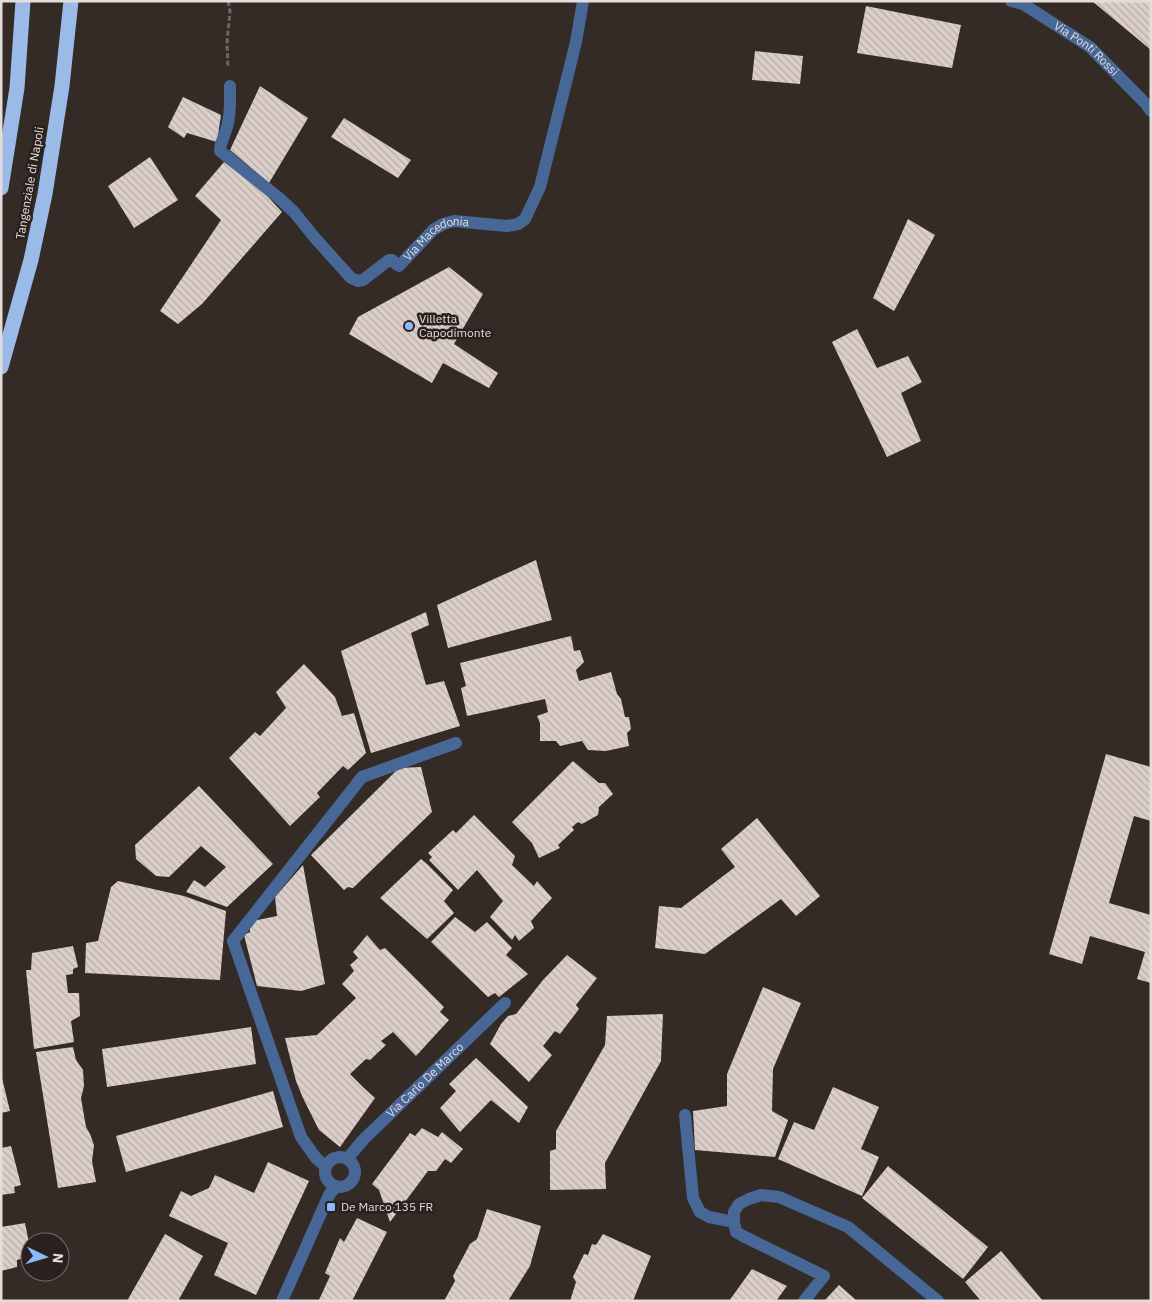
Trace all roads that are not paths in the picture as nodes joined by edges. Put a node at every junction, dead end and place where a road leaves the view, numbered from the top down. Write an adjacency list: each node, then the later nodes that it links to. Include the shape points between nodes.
1 (23, 1): 7 (highway, via 17,88)
2 (72, 1): 8 (highway, Tangenziale di Napoli, via 45,194 31,260)
3 (583, 1): 5 (street, Via Macedonia, via 540,186 525,219 507,226 454,221 443,224 433,230 399,266 389,260 358,282 294,212 220,151 228,127)
4 (1011, 1): 6 (street, Via Ponti Rossi, via 1023,4 1090,47)
5 (230, 86)
6 (1149, 105)
7 (1, 188)
8 (1, 367)
9 (456, 743): 13 (street, via 362,777 233,941 300,1137)
10 (505, 1003): 12 (street, Via Carlo De Marco)
11 (684, 1115): 15 (street, via 693,1198 700,1212)
12 (347, 1159): 13 (street, via 337,1157); 14 (street, via 354,1167 353,1179 346,1186)
13 (326, 1168): 14 (street)
14 (331, 1188): 16 (street)
15 (734, 1222): 17 (street, via 736,1232 824,1276); 18 (street, via 734,1212 739,1204 761,1195 779,1197 848,1227)
16 (282, 1301)
17 (804, 1301)
18 (938, 1301)

